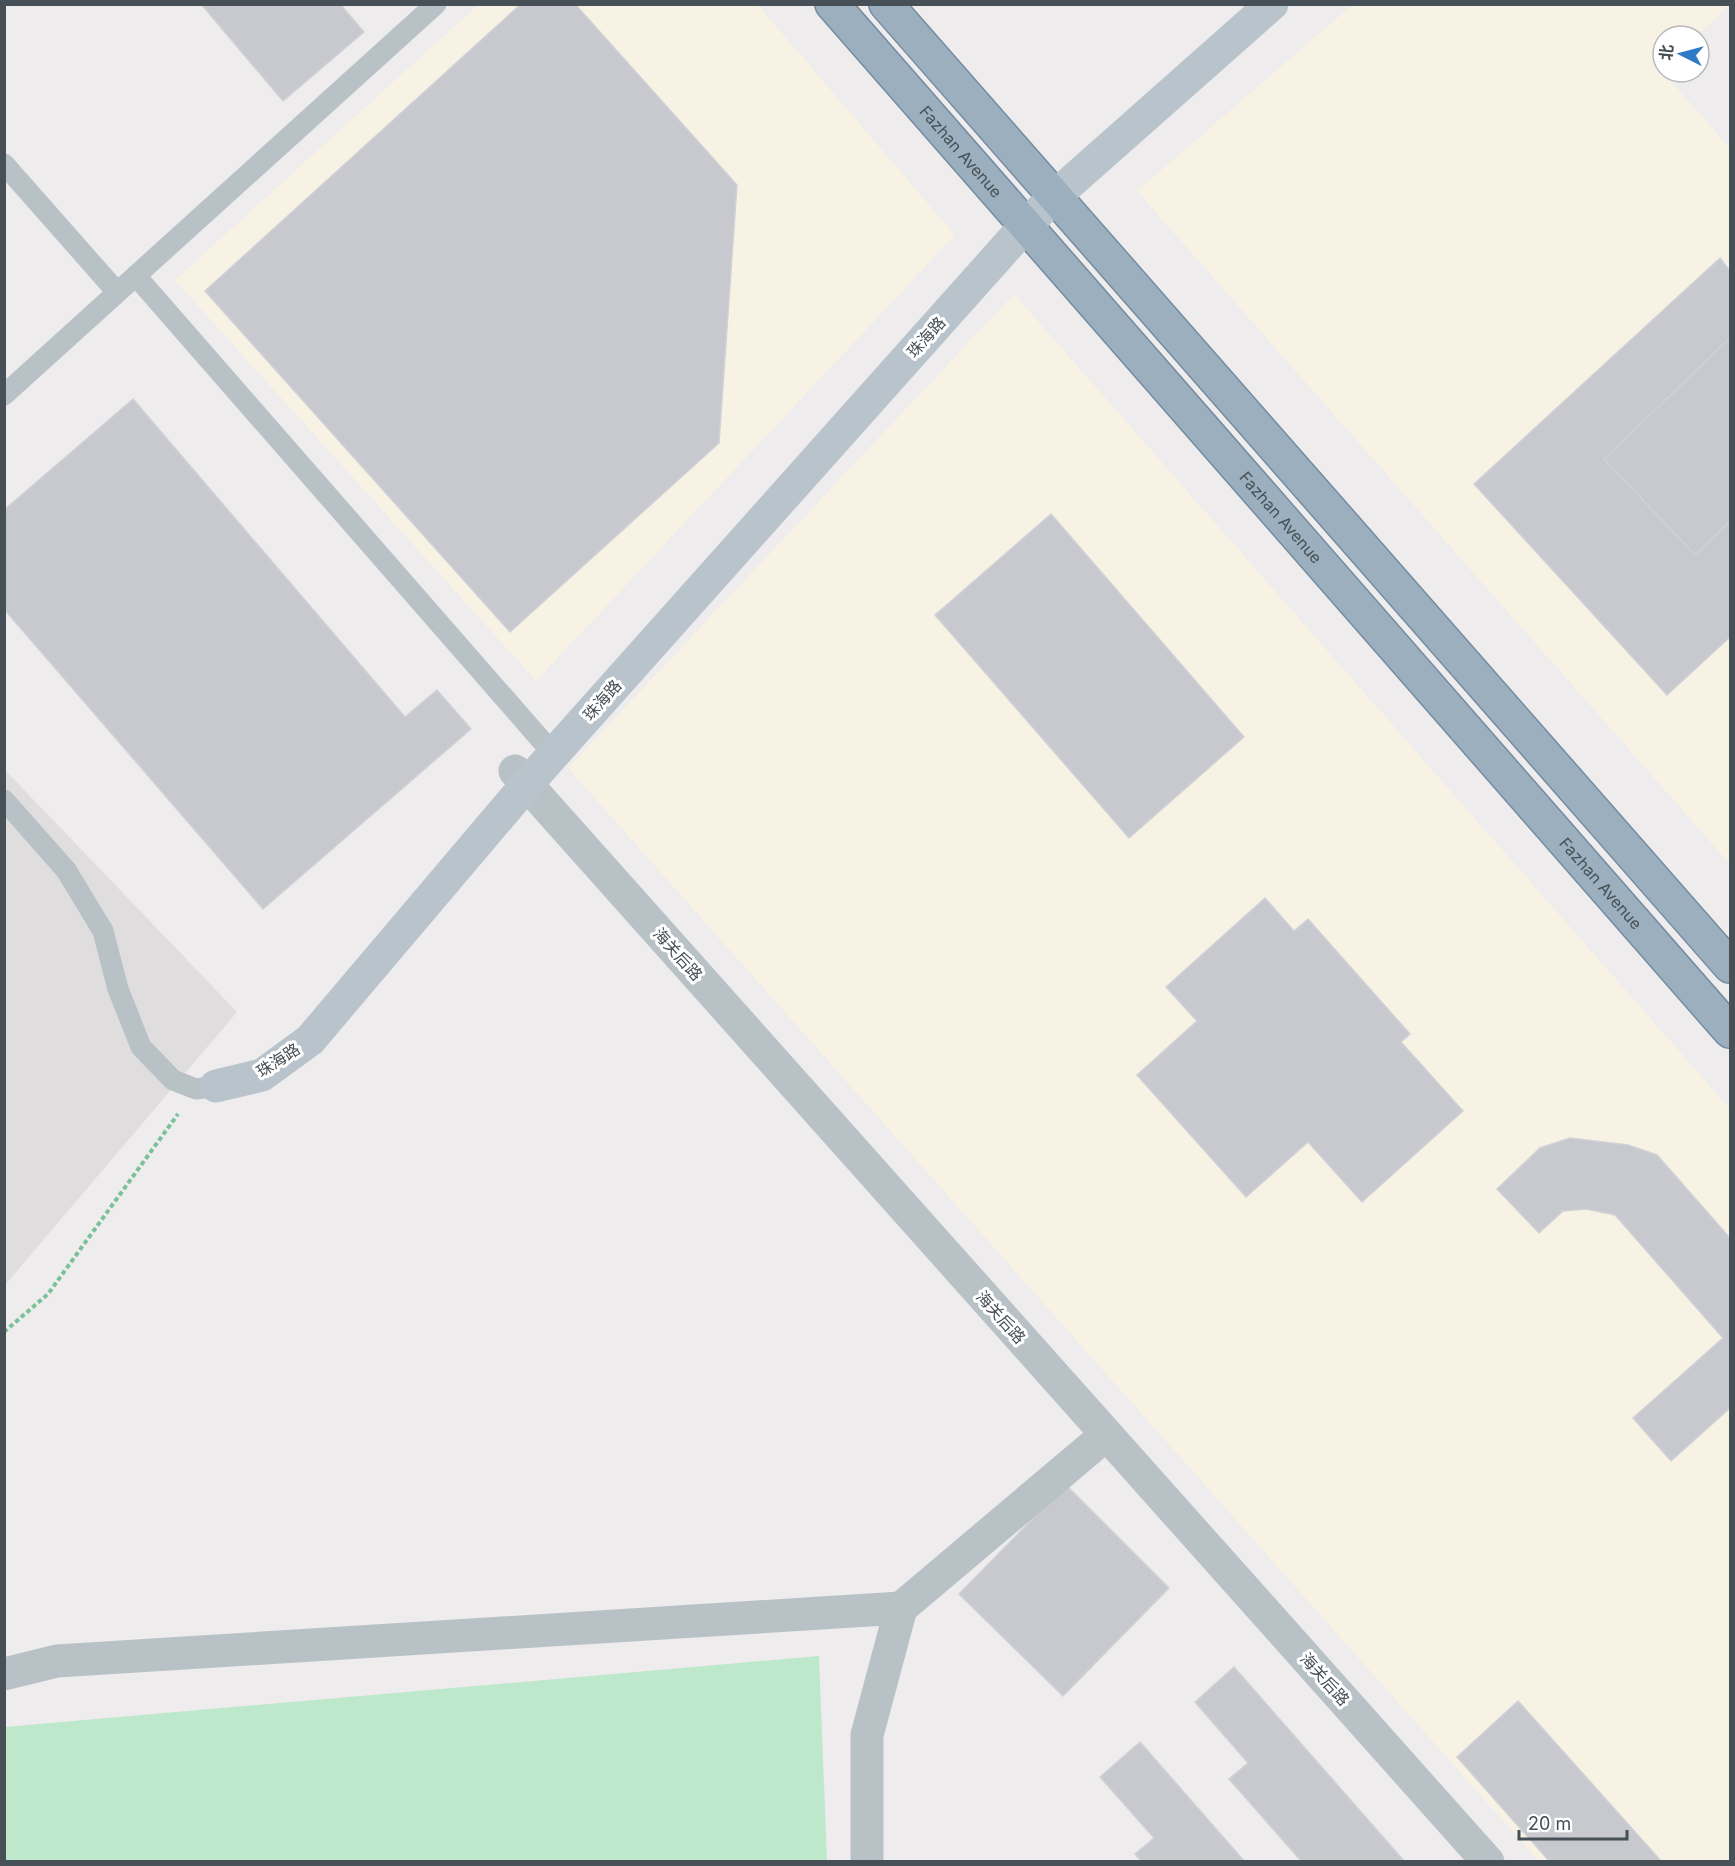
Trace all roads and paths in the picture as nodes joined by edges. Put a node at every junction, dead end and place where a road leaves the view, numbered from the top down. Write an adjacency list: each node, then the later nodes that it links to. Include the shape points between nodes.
1 (436, 4): 9 (lane)
2 (832, 4): 8 (highway, Fazhan Avenue)
3 (886, 4): 7 (highway)
4 (1239, 4): 7 (main road, 珠海路)
5 (1272, 4): 7 (main road, 珠海路)
6 (4, 164): 10 (lane)
7 (1048, 189): 8 (main road, 珠海路); 15 (highway)
8 (1019, 217): 12 (main road, 珠海路); 13 (main road, 珠海路); 16 (highway, Fazhan Avenue)
9 (136, 276): 10 (lane); 12 (lane)
10 (117, 292): 11 (lane)
11 (6, 390)
12 (542, 741): 13 (main road, 珠海路)
13 (521, 777): 17 (main road, 珠海路, via 298,1024); 19 (street, 海关后路)
14 (4, 800): 17 (lane, via 66,870 103,931 118,988 141,1047 173,1080)
15 (1731, 966)
16 (1731, 1030)
17 (206, 1088): 18 (path, via 48,1294)
18 (4, 1332)
19 (1106, 1435): 20 (street); 23 (street, 海关后路)
20 (901, 1608): 21 (street, via 57,1661); 22 (street, via 867,1735)
21 (4, 1674)
22 (867, 1862)
23 (1488, 1862)

